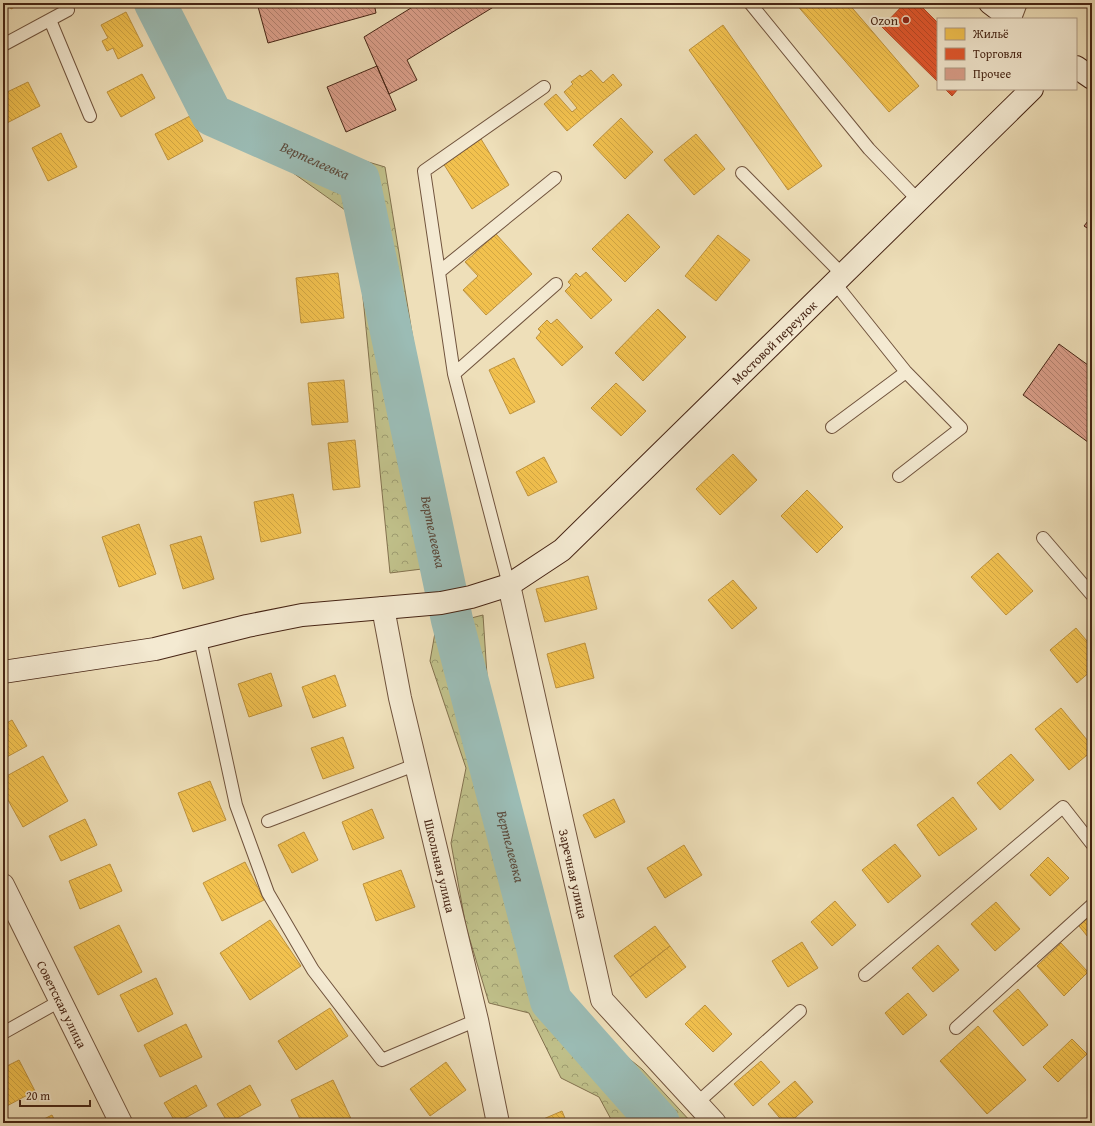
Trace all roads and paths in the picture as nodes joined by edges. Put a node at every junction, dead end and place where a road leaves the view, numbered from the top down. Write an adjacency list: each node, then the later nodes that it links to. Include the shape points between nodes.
1 (750, 3): 16 (lane, via 869,149)
2 (990, 3): 5 (street)
3 (1021, 3): 6 (lane)
4 (68, 10): 7 (lane)
5 (1010, 18)
6 (1015, 18)
7 (50, 20): 8 (lane); 13 (lane)
8 (3, 45)
9 (1077, 67): 10 (street)
10 (1092, 78)
11 (544, 87): 17 (lane, via 424,170)
12 (1031, 90): 16 (street, Мостовой переулок)
13 (90, 116)
14 (742, 173): 18 (lane)
15 (555, 178): 17 (lane)
16 (918, 200): 18 (street, Мостовой переулок)
17 (439, 272): 21 (lane)
18 (838, 278): 20 (lane); 25 (street, Мостовой переулок, via 562,550)
19 (556, 284): 21 (lane)
20 (906, 372): 22 (lane); 23 (lane, via 961,428)
21 (454, 374): 25 (lane)
22 (832, 427)
23 (899, 476)
24 (1043, 538): 26 (lane)
25 (509, 585): 27 (street, Мостовой переулок, via 441,603); 41 (street, Заречная улица, via 602,1000)
26 (1092, 595)
27 (383, 608): 28 (street, Мостовой переулок, via 302,615); 30 (street, Школьная улица)
28 (200, 639): 29 (street, Мостовой переулок, via 155,649); 38 (lane, via 236,805 268,893 313,970 382,1060)
29 (3, 672)
30 (415, 765): 31 (lane); 38 (street, Школьная улица)
31 (268, 821)
32 (1092, 844): 35 (lane, via 1063,807)
33 (3, 885): 36 (street, Советская улица)
34 (1092, 905): 39 (lane)
35 (865, 975)
36 (60, 1001): 40 (lane); 42 (street, Советская улица)
37 (800, 1011): 41 (lane)
38 (477, 1020): 43 (street, Школьная улица)
39 (956, 1028)
40 (3, 1033)
41 (697, 1103): 44 (street, Заречная улица)
42 (121, 1123)
43 (498, 1123)
44 (715, 1123)

